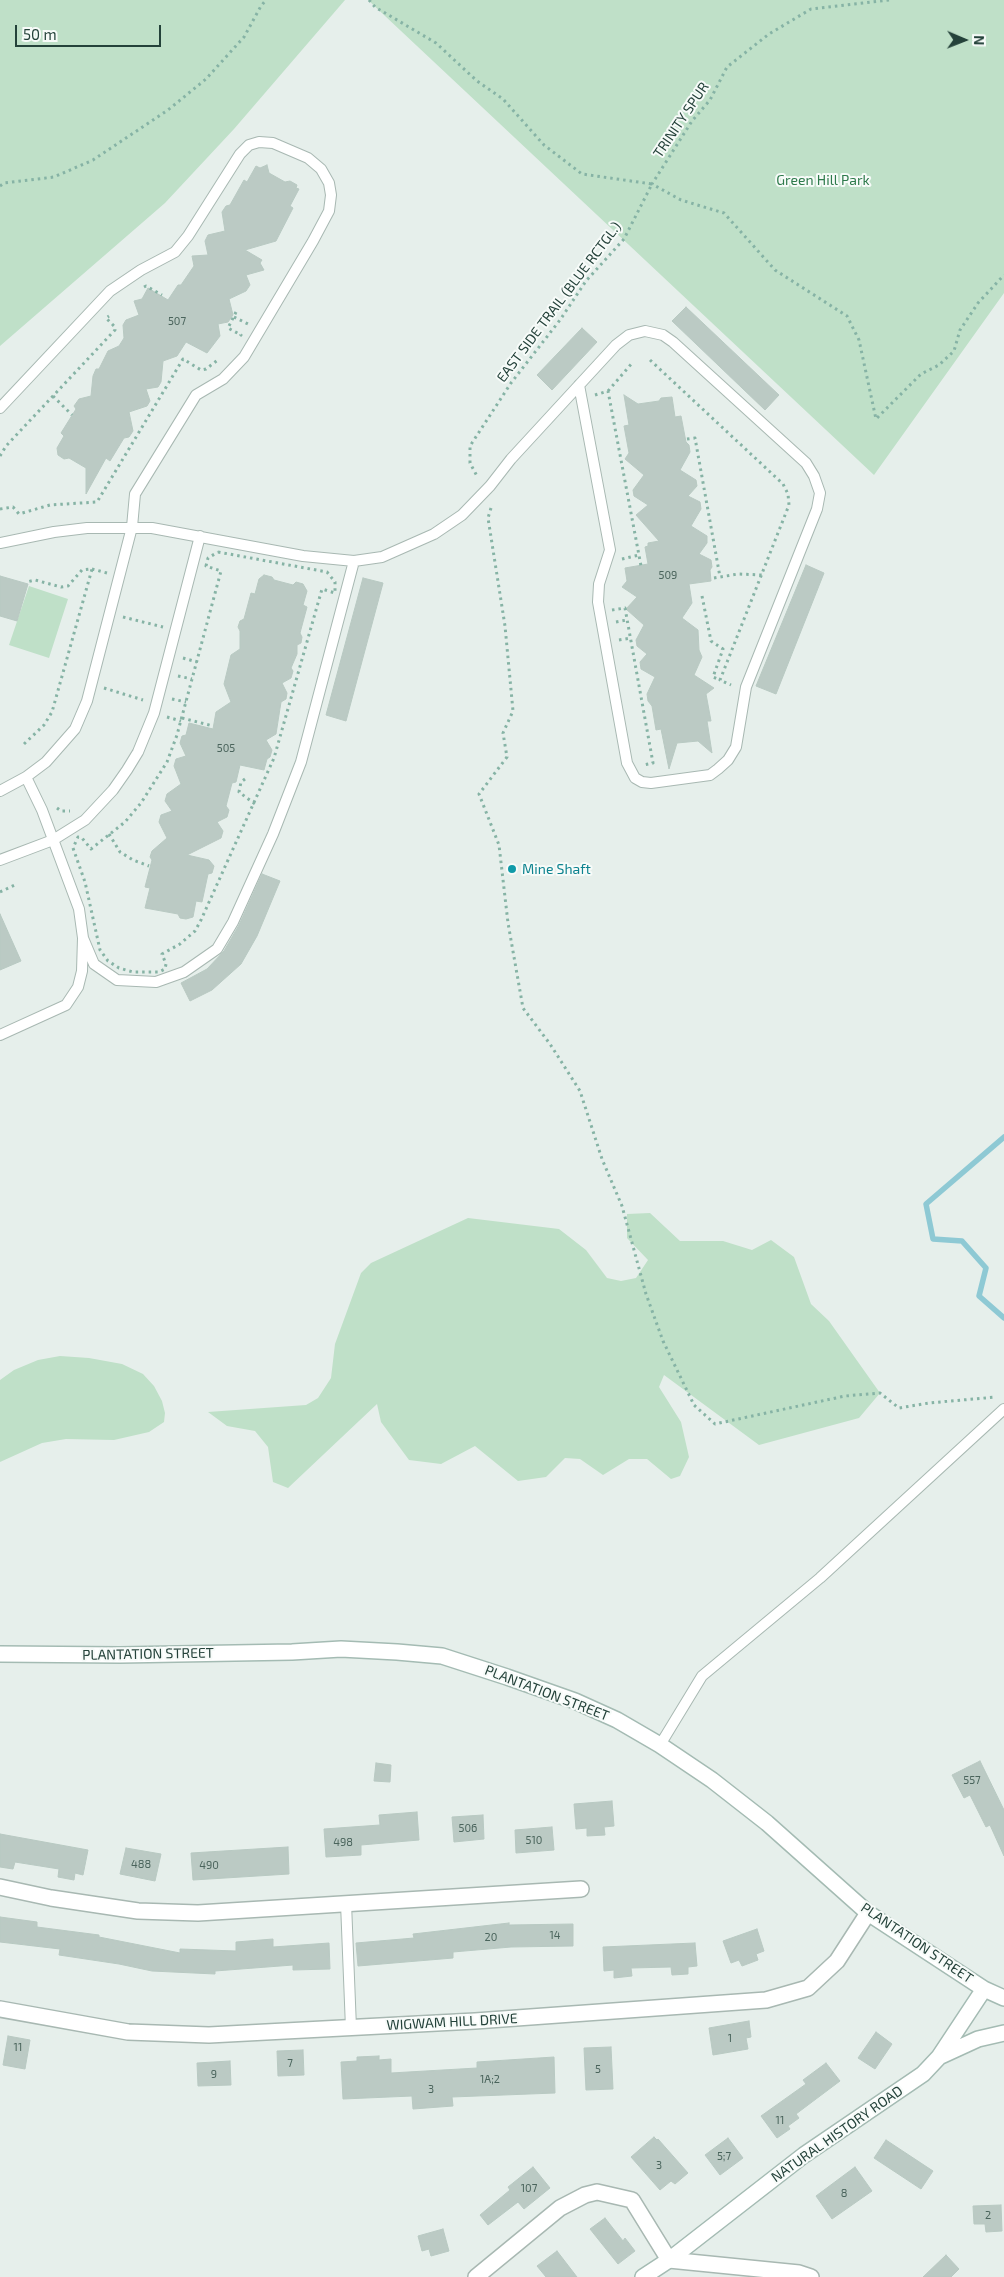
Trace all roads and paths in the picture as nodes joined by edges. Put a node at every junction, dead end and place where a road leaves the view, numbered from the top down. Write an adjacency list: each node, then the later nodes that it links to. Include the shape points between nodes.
1 (266, 0): 5 (path, via 238,44 206,79 168,110 93,160 54,177)
2 (369, 0): 4 (path, via 436,43 477,81 503,99 544,145 582,174)
3 (889, 0): 4 (path, TRINITY SPUR, via 811,9 770,34 727,67 710,100 692,121)
4 (652, 184): 6 (path, via 681,200 724,213 775,270 847,316 859,340 876,419 921,374 954,351 960,330 978,303); 23 (path, EAST SIDE TRAIL (BLUE RCTGL.), via 624,239 586,281 511,382 470,446 470,463)
5 (0, 186)
6 (1004, 275)
7 (138, 290): 8 (path, via 146,286)
8 (162, 295)
9 (112, 312): 17 (path, via 106,318 115,330)
10 (236, 312): 11 (path, via 228,328 240,334)
11 (235, 343)
12 (223, 356): 24 (path, via 201,370 184,359 97,502 50,505 19,514 13,507)
13 (650, 360): 32 (path, via 783,484 789,505)
14 (633, 362): 16 (path)
15 (579, 385): 18 (lane); 18 (lane, via 628,335 645,331 662,335 806,463 820,492 817,509 746,688 736,747 728,760 710,775 661,783 642,782 635,778 627,763 598,602 599,584 610,550); 23 (lane)
16 (608, 391): 18 (path); 28 (path)
17 (53, 396): 20 (path); 22 (path)
18 (582, 396)
19 (0, 408): 25 (lane, via 110,291 175,252 249,145 273,143 308,158 321,169 329,183 329,211 244,357 223,379 196,395 135,494)
20 (72, 415)
21 (687, 439): 33 (path, via 695,438)
22 (0, 456)
23 (486, 490): 29 (lane, via 462,515 434,534 382,556); 60 (path, EAST SIDE TRAIL (BLUE RCTGL.), via 492,504 488,518 505,626 513,711 503,733 507,757 479,794 500,845 522,1008 580,1091 602,1159 622,1206 646,1294 663,1340 694,1405 715,1424 854,1395 880,1393 899,1408)
24 (0, 509)
25 (132, 527): 26 (lane); 27 (lane, via 54,532); 48 (lane, via 87,701 75,729 46,762)
26 (200, 536): 29 (lane, via 303,556); 53 (lane, via 158,699 138,752 99,806 85,820)
27 (0, 543)
28 (639, 555): 30 (path, via 622,558); 31 (path)
29 (354, 561): 58 (lane, via 301,762 273,834 233,922 217,949 184,972 156,982 117,980 94,964)
30 (618, 563)
31 (641, 566)
32 (762, 575): 33 (path); 40 (path)
33 (720, 577): 34 (path)
34 (714, 578)
35 (27, 582): 46 (path, via 36,580 68,586 82,570 92,569 52,712 44,725)
36 (702, 596): 40 (path, via 711,641 723,649 713,678)
37 (609, 602): 47 (path, via 611,610 625,608 653,763)
38 (138, 621): 39 (path)
39 (151, 624)
40 (720, 680): 41 (path, via 731,684)
41 (732, 688)
42 (118, 692): 43 (path)
43 (131, 696)
44 (182, 718): 45 (path); 51 (path, via 221,571 206,566 208,558 218,552 321,570 331,576 335,582 335,593 322,589 274,758); 52 (path, via 167,762 156,782 125,822)
45 (213, 726)
46 (24, 744)
47 (640, 765)
48 (26, 777): 50 (lane); 53 (lane)
49 (245, 780): 51 (path, via 241,782 239,792)
50 (0, 791)
51 (255, 804): 52 (path, via 195,931 162,954 166,964 165,969 159,972 133,972 119,968 100,950 85,882 73,848 78,837 91,849)
52 (109, 834): 55 (path, via 120,852)
53 (53, 840): 54 (lane); 58 (lane, via 79,908)
54 (0, 860)
55 (149, 866)
56 (17, 884): 57 (path)
57 (0, 892)
58 (83, 938): 59 (lane, via 78,987 66,1004)
59 (0, 1035)
60 (1004, 1397)
61 (1004, 1409): 63 (lane, via 820,1578 702,1676)
62 (0, 1654): 63 (street, PLANTATION STREET, via 130,1655 341,1649 442,1656 575,1701)
63 (660, 1745): 67 (street, PLANTATION STREET, via 759,1817)
64 (0, 1886): 66 (street, via 66,1900 161,1912 198,1913)
65 (581, 1889): 66 (street)
66 (346, 1903): 71 (lane)
67 (868, 1912): 68 (street, PLANTATION STREET); 71 (street, WIGWAM HILL DRIVE, via 836,1960 808,1988 766,2000)
68 (984, 1989): 69 (street, PLANTATION STREET); 73 (street, NATURAL HISTORY ROAD)
69 (1004, 1998)
70 (0, 2009): 71 (street, WIGWAM HILL DRIVE, via 128,2032 224,2035)
71 (351, 2028)
72 (1004, 2033): 73 (street)
73 (939, 2057): 74 (street, NATURAL HISTORY ROAD, via 923,2074 804,2155)
74 (669, 2260): 75 (street, via 632,2200 602,2193 585,2195 560,2208); 76 (street, NATURAL HISTORY ROAD); 77 (street)
75 (476, 2277)
76 (643, 2277)
77 (812, 2277)

